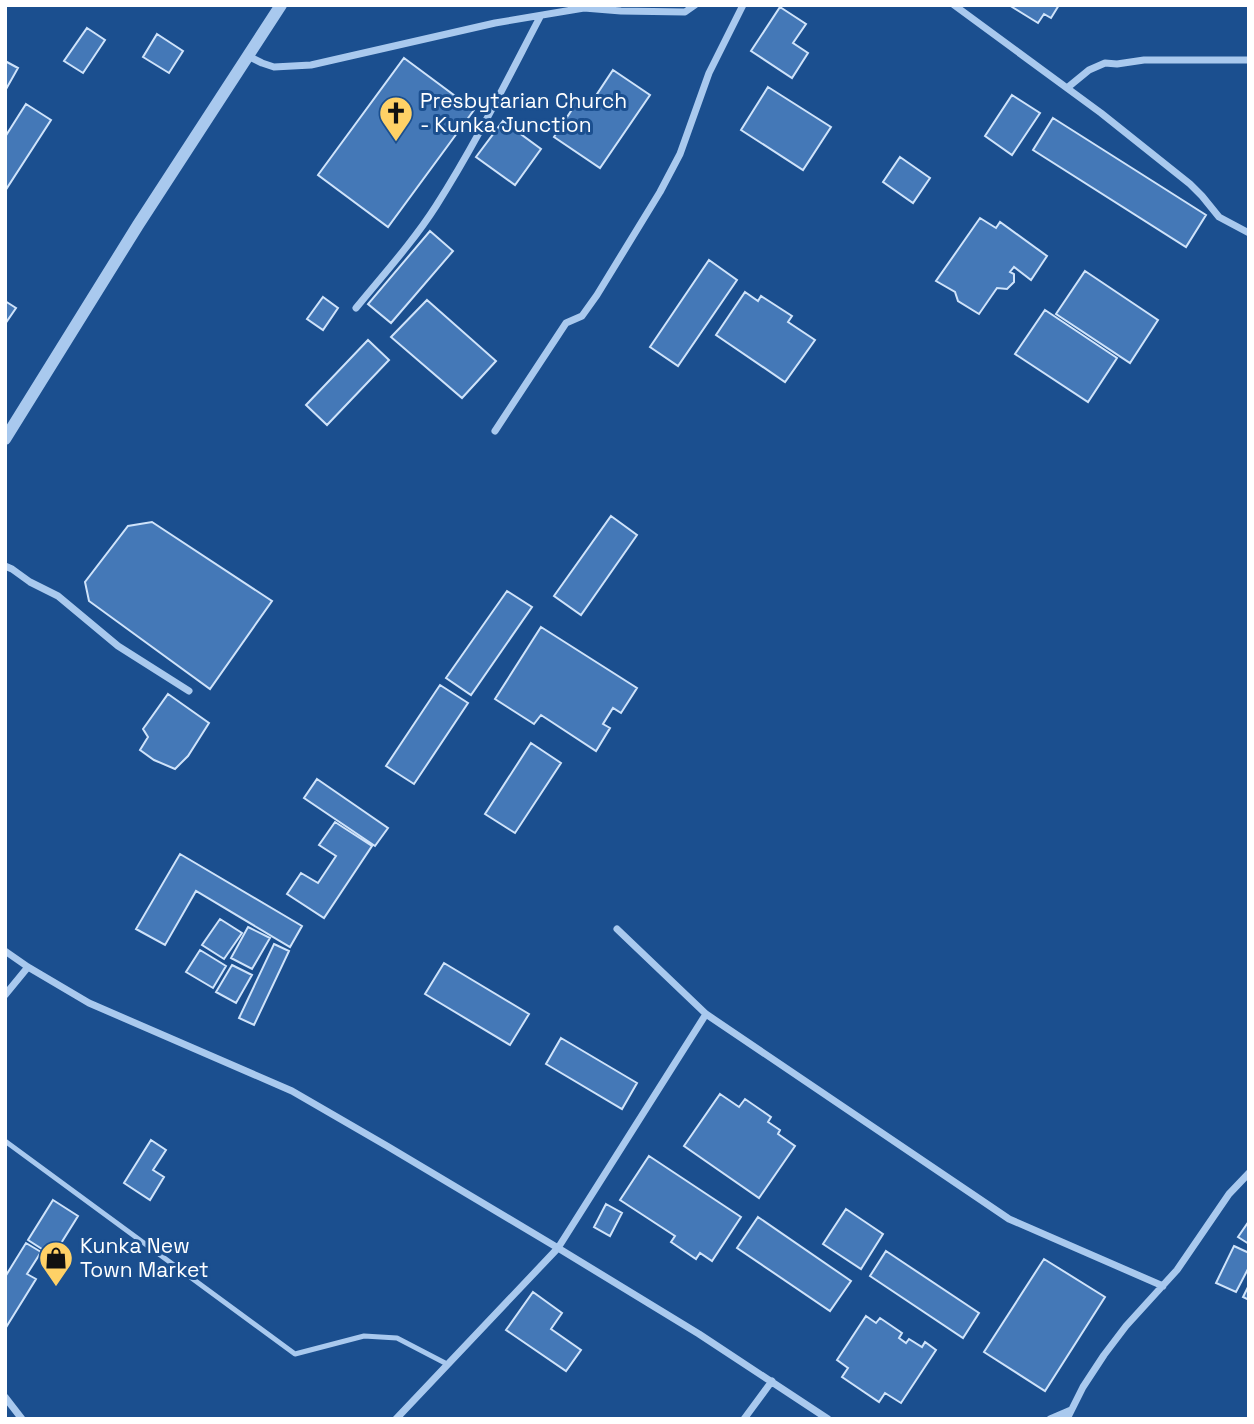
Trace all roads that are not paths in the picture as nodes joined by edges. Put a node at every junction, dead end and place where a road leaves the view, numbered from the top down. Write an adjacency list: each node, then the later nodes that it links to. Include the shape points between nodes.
1 (281, 5): 6 (street)
2 (695, 5): 5 (street, via 685,12 584,8)
3 (743, 5): 11 (street, via 660,192 590,305 582,316 566,323)
4 (954, 5): 8 (street)
5 (540, 17): 6 (street, via 311,65 274,67); 10 (street, via 435,208)
6 (247, 55): 12 (street)
7 (1249, 60): 8 (street, via 1105,63)
8 (1068, 88): 9 (street, via 1190,184 1219,217)
9 (1249, 233)
10 (356, 308)
11 (495, 431)
12 (5, 439)
13 (5, 566): 14 (street, via 58,596 118,646)
14 (189, 691)
15 (618, 929): 19 (street)
16 (5, 951): 17 (street)
17 (28, 967): 18 (street); 22 (street, via 89,1003 292,1091)
18 (5, 995)
19 (706, 1014): 22 (street); 23 (street, via 1009,1219)
20 (5, 1141): 24 (lane, via 295,1354 364,1336 397,1338)
21 (1249, 1173): 23 (street)
22 (558, 1248): 24 (street); 25 (street)
23 (1163, 1286): 27 (street, via 1104,1355)
24 (447, 1364): 29 (street)
25 (772, 1381): 30 (street); 31 (street)
26 (5, 1397): 28 (street)
27 (1071, 1410): 32 (street); 33 (street)
28 (18, 1417)
29 (396, 1419)
30 (744, 1419)
31 (828, 1419)
32 (1050, 1419)
33 (1068, 1419)

